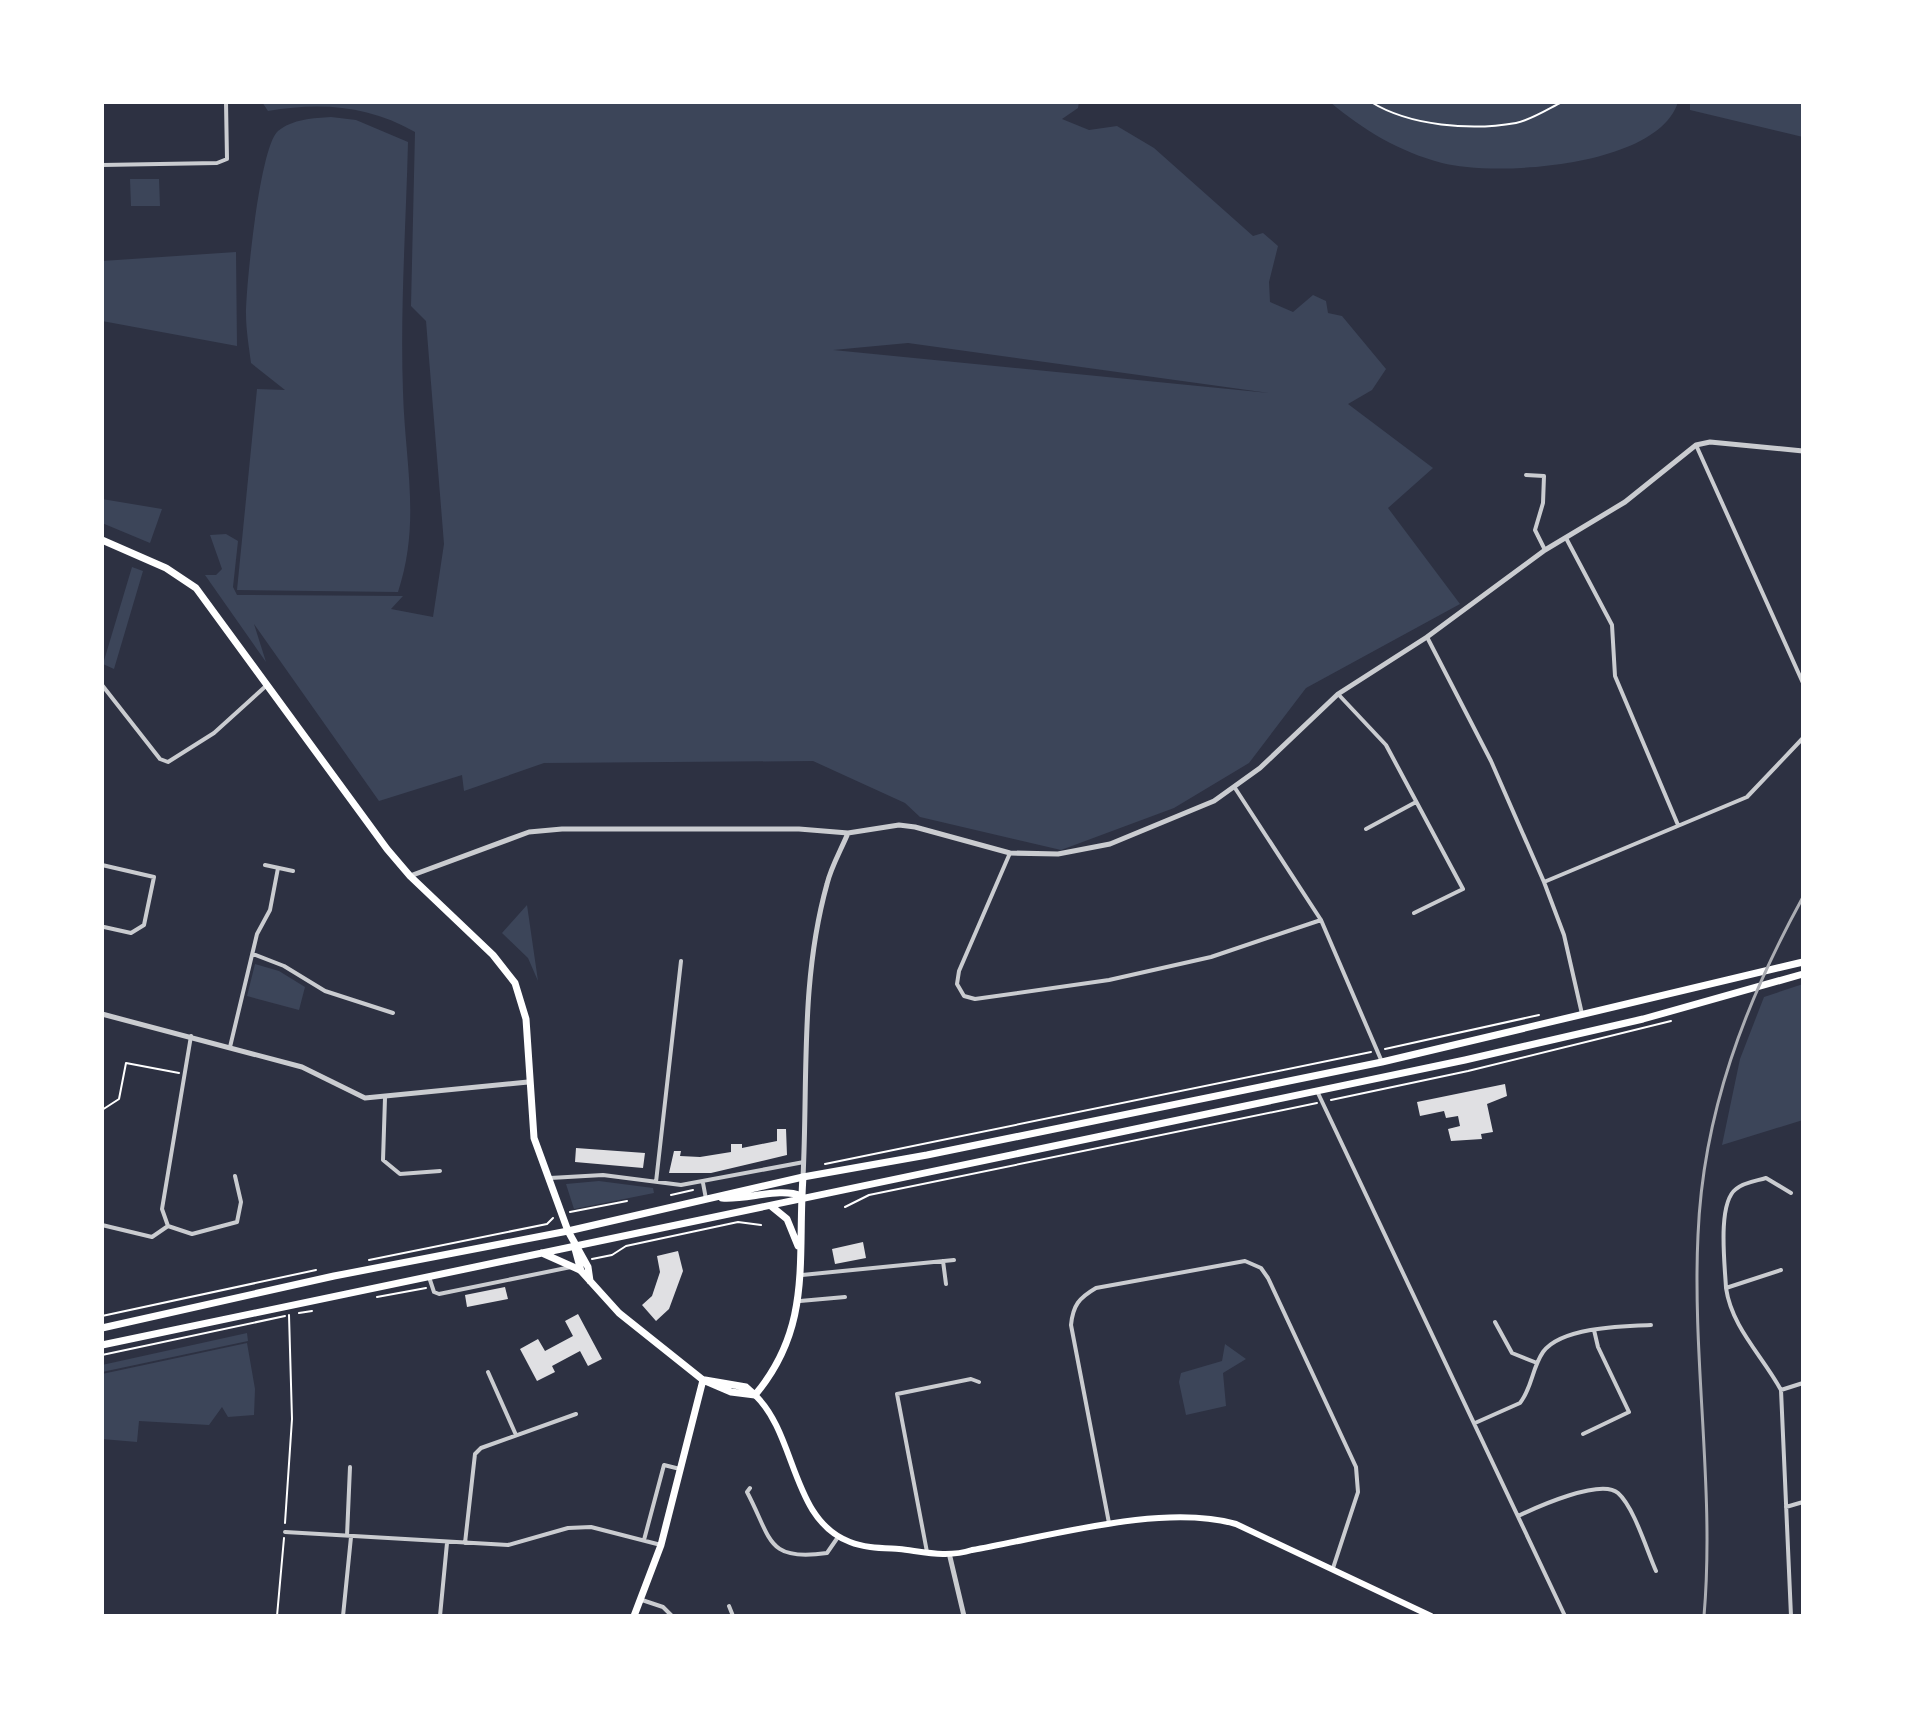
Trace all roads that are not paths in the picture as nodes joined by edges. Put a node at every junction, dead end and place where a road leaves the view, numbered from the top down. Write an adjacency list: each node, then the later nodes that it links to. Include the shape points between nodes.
1 (226, 102): 2 (street, via 227,159)
2 (102, 165)
3 (1696, 445): 4 (street); 8 (street, via 1625,502); 12 (street)
4 (1803, 451)
5 (1545, 467): 7 (street)
6 (1526, 475): 7 (street)
7 (1544, 476): 10 (street, via 1535,530)
8 (1566, 538): 10 (street); 19 (street, via 1612,625 1615,676)
9 (102, 540): 13 (main road, via 196,588)
10 (1545, 550): 11 (street)
11 (1427, 637): 15 (street); 28 (street, via 1491,761)
12 (1803, 683)
13 (267, 684): 14 (street, via 214,733 168,762 160,759); 27 (main road)
14 (102, 685)
15 (1338, 694): 17 (street); 18 (street, via 1386,745)
16 (1803, 738): 19 (street, via 1747,797)
17 (1235, 788): 22 (street, via 1190,812 1098,847 1058,854); 30 (street)
18 (1416, 802): 20 (street); 29 (street, via 1463,889)
19 (1678, 825): 28 (street)
20 (1366, 829)
21 (848, 833): 22 (street, via 899,825); 27 (street, via 529,832); 45 (street, via 827,880 815,934 803,1069)
22 (1010, 853): 30 (street, via 959,971 957,984 964,996 975,999 1109,980 1211,957)
23 (102, 865): 31 (street, via 154,877 144,925 131,933)
24 (265, 865): 25 (street)
25 (278, 868): 26 (street); 32 (street, via 270,910)
26 (293, 871)
27 (410, 876): 42 (main road, via 515,983 526,1019)
28 (1544, 882): 38 (street, via 1564,935)
29 (1414, 913)
30 (1321, 920): 41 (street)
31 (104, 927)
32 (252, 954): 36 (street, via 325,991); 40 (street)
33 (681, 961): 50 (street)
34 (1803, 962): 38 (main road)
35 (1799, 975): 43 (main road, via 1643,1019)
36 (393, 1013)
37 (102, 1014): 39 (street)
38 (1582, 1016): 41 (main road)
39 (191, 1036): 40 (street); 57 (street, via 162,1209)
40 (230, 1047): 44 (street, via 302,1067 359,1097)
41 (1382, 1062): 48 (main road)
42 (528, 1082): 44 (street); 49 (main road, via 534,1138)
43 (1317, 1091): 54 (main road); 86 (street)
44 (385, 1098): 46 (street, via 383,1160 400,1174)
45 (804, 1162): 48 (street); 51 (street)
46 (440, 1171)
47 (235, 1176): 57 (street, via 241,1202 237,1222 192,1234)
48 (803, 1177): 53 (main road); 54 (main road)
49 (548, 1178): 50 (street, via 603,1175); 58 (main road)
50 (656, 1182): 51 (street)
51 (703, 1183): 53 (street)
52 (1791, 1193): 70 (street, via 1766,1178 1741,1185 1728,1197)
53 (709, 1198): 54 (main road, via 742,1200 792,1192); 58 (main road)
54 (802, 1198): 55 (main road); 61 (main road)
55 (771, 1206): 59 (main road); 61 (main road, via 787,1219)
56 (102, 1225): 57 (street, via 152,1237)
57 (168, 1226)
58 (568, 1231): 59 (main road); 75 (main road)
59 (574, 1245): 60 (main road); 64 (main road); 68 (main road)
60 (540, 1252): 64 (main road); 67 (main road)
61 (800, 1252): 66 (main road)
62 (954, 1260): 63 (street)
63 (943, 1261): 66 (street); 69 (street)
64 (575, 1268): 67 (street, via 439,1294); 68 (main road)
65 (1781, 1270): 70 (street)
66 (802, 1275): 72 (main road)
67 (429, 1277): 77 (main road)
68 (590, 1281): 80 (main road, via 619,1313)
69 (946, 1284)
70 (1726, 1288): 83 (street, via 1730,1312)
71 (845, 1297): 72 (street)
72 (800, 1301): 84 (main road, via 792,1336)
73 (1495, 1322): 78 (street, via 1512,1353)
74 (1651, 1325): 76 (street)
75 (102, 1328)
76 (1594, 1330): 78 (street, via 1555,1342); 87 (street, via 1629,1412)
77 (102, 1345)
78 (1537, 1363): 86 (street, via 1520,1403)
79 (488, 1372): 88 (street)
80 (703, 1380): 84 (main road); 90 (main road)
81 (979, 1382): 103 (street, via 971,1379 897,1394)
82 (1803, 1383): 83 (street)
83 (1781, 1390): 93 (street)
84 (755, 1395): 98 (main road, via 776,1418 798,1483)
85 (576, 1414): 88 (street)
86 (1475, 1423): 94 (street)
87 (1583, 1434)
88 (517, 1436): 101 (street, via 475,1454)
89 (350, 1467): 97 (street)
90 (680, 1469): 99 (street, via 664,1465); 102 (main road)
91 (750, 1488): 98 (street, via 747,1492 776,1548 788,1556 827,1553)
92 (1803, 1502): 93 (street)
93 (1786, 1507): 117 (street)
94 (1518, 1516): 106 (street, via 1553,1500 1604,1488 1616,1491); 116 (street)
95 (1109, 1526): 104 (main road); 105 (main road, via 1170,1516 1215,1518); 105 (street, via 1072,1311 1096,1288 1245,1261 1268,1278 1356,1467 1358,1492)
96 (285, 1532): 97 (street)
97 (349, 1536): 100 (street); 109 (street)
98 (838, 1537): 103 (main road, via 868,1547)
99 (644, 1540): 101 (street, via 591,1527 508,1545); 102 (street)
100 (447, 1542): 101 (street); 110 (street)
101 (465, 1543)
102 (661, 1545): 107 (main road)
103 (927, 1552): 104 (main road)
104 (950, 1557): 114 (street)
105 (1333, 1568): 115 (main road)
106 (1656, 1571)
107 (642, 1600): 111 (main road); 112 (street)
108 (729, 1606): 113 (street)
109 (343, 1616)
110 (440, 1616)
111 (634, 1616)
112 (672, 1616)
113 (733, 1616)
114 (964, 1616)
115 (1431, 1616)
116 (1565, 1616)
117 (1791, 1616)

